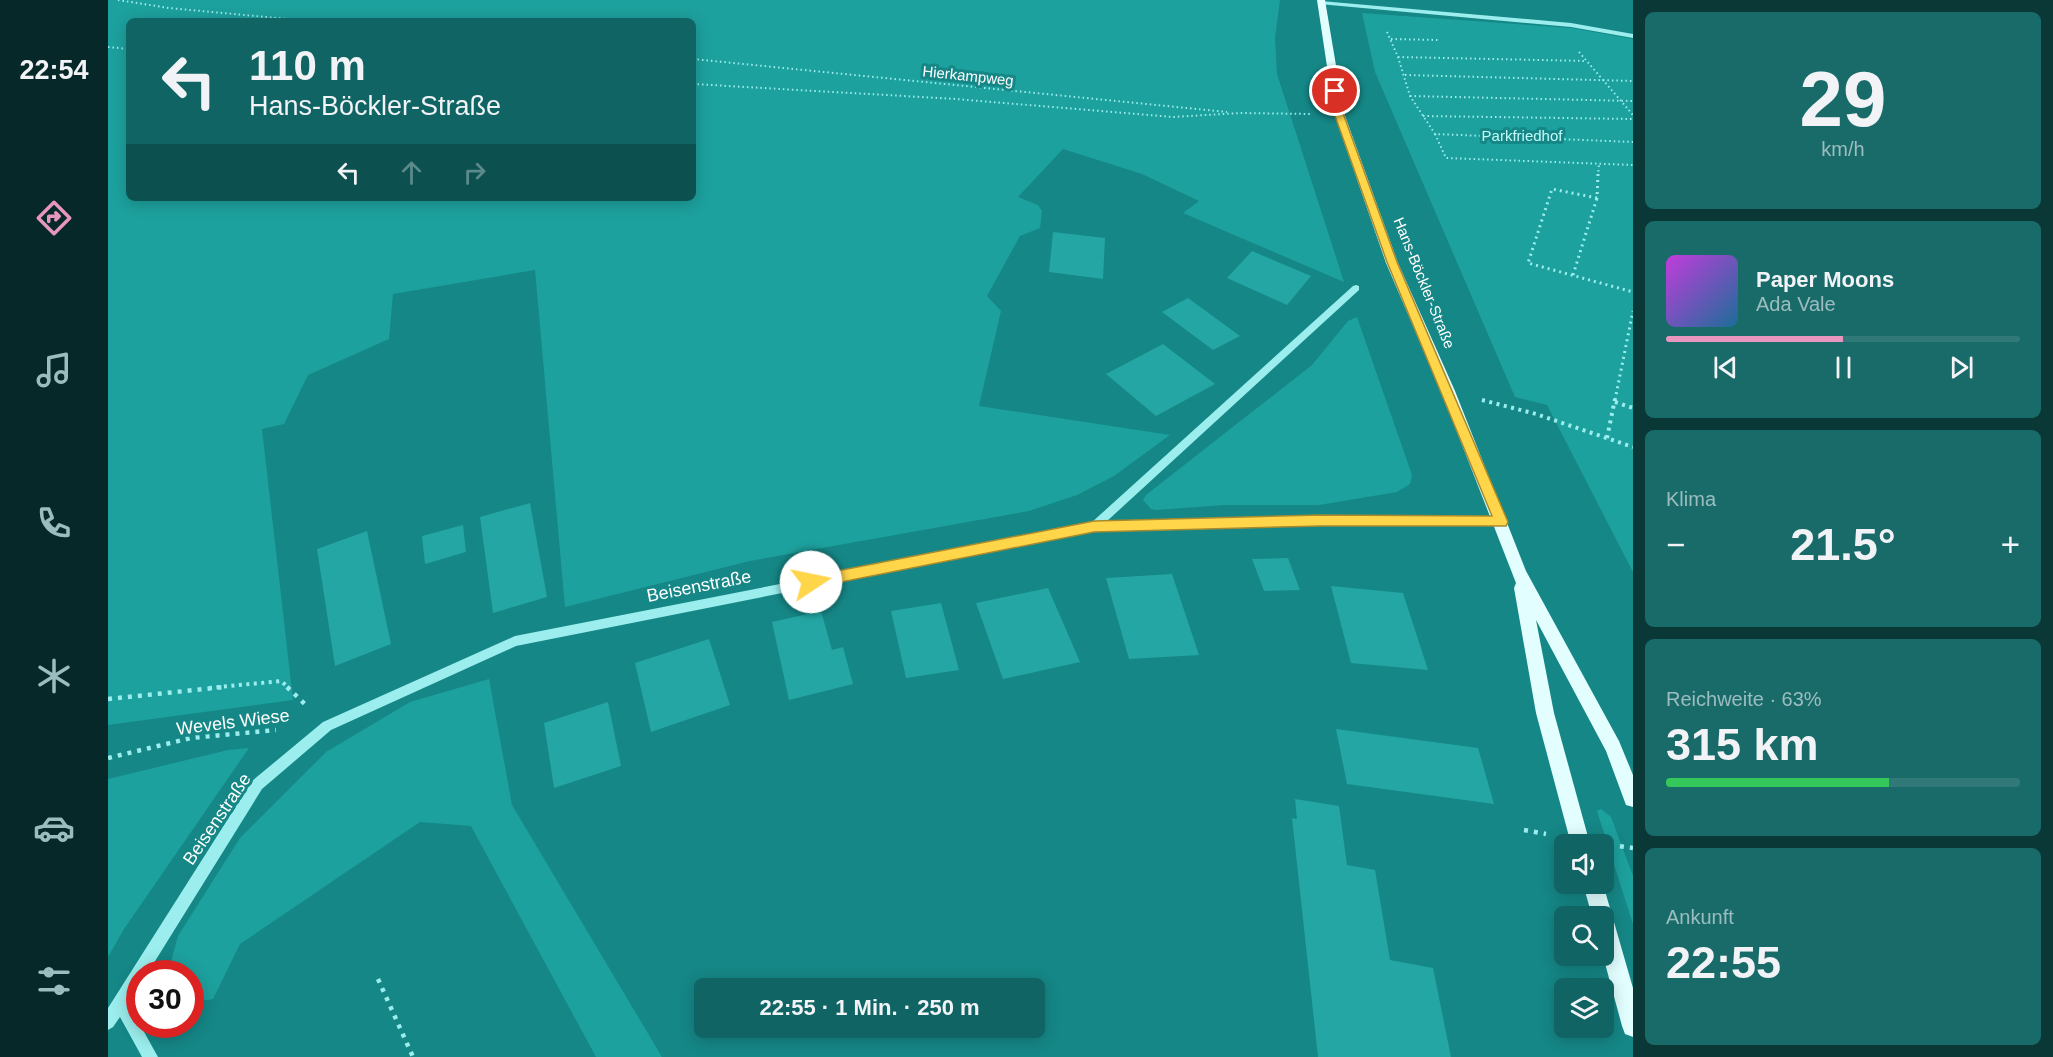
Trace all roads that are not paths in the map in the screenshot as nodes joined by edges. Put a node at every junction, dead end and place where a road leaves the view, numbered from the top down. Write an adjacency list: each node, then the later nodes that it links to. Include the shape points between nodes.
1 (1321, 2): 2 (street, via 1571,25); 4 (main road, Hans-Böckler-Straße, via 1339,113 1392,262)
2 (1633, 36)
3 (1356, 288): 5 (street)
4 (1501, 522): 5 (street, Beisenstraße, via 1320,520); 6 (main road, Hans-Böckler-Straße)
5 (1094, 527): 10 (street, Beisenstraße, via 515,641 327,726 257,785)
6 (1519, 573): 7 (main road, Hans-Böckler-Straße, via 1612,747); 8 (main road, Hans-Böckler-Straße, via 1545,713)
7 (1633, 798)
8 (1578, 834)
9 (1614, 958): 12 (main road)
10 (120, 1003): 11 (street, Beisenstraße); 13 (street)
11 (108, 1022)
12 (1633, 1026)
13 (150, 1057)

